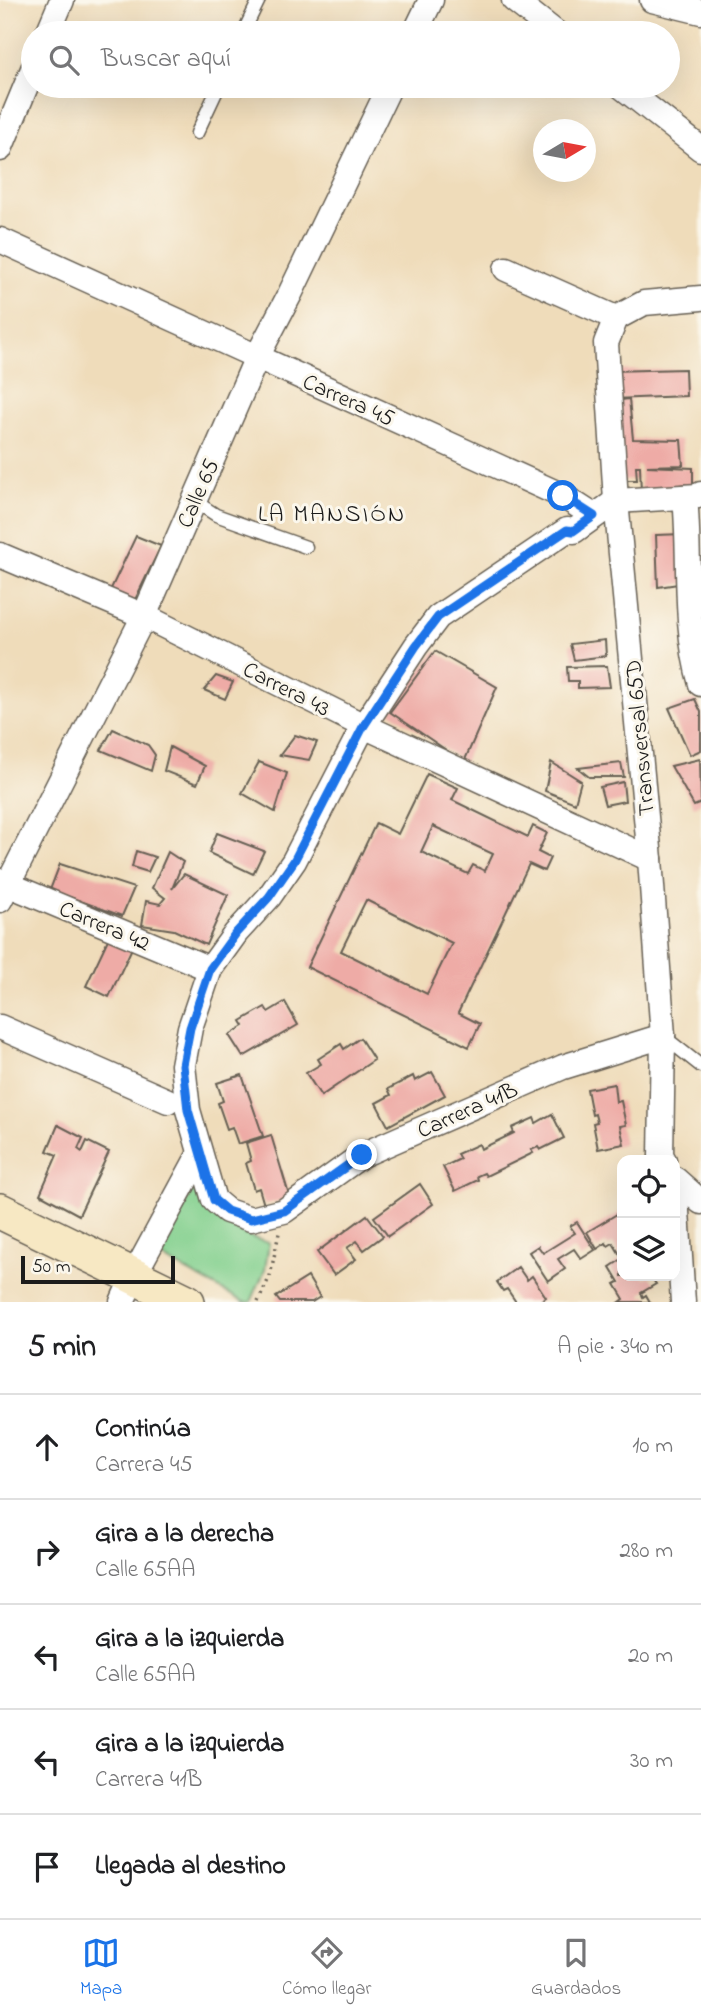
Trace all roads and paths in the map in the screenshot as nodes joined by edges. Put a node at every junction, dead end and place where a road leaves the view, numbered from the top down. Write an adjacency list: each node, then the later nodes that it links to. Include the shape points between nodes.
1 (62, 0): 7 (street)
2 (259, 0): 8 (lane)
3 (431, 0): 9 (street)
4 (514, 0): 10 (street)
5 (652, 0): 6 (street)
6 (701, 12)
7 (53, 21)
8 (249, 21)
9 (421, 21)
10 (541, 21)
11 (21, 98): 16 (street)
12 (213, 98): 15 (lane)
13 (384, 98): 22 (street, Calle 65)
14 (636, 98): 17 (street)
15 (197, 133)
16 (0, 149)
17 (701, 149)
18 (0, 240): 22 (street, Carrera 45)
19 (506, 269): 21 (street)
20 (701, 298): 21 (street, via 644,303)
21 (616, 318): 25 (street, Transversal 65D, via 607,343)
22 (257, 357): 24 (street, Calle 65); 26 (street, Carrera 45, via 563,496)
23 (693, 496): 25 (street); 30 (street, via 689,614)
24 (193, 500): 27 (lane, via 216,515); 29 (street, Calle 65)
25 (616, 502): 26 (street); 32 (street, Transversal 65D)
26 (594, 516): 31 (street, via 438,617)
27 (306, 547)
28 (0, 555): 29 (street, Carrera 43)
29 (144, 616): 31 (street, Carrera 43); 33 (street, Calle 65)
30 (701, 684)
31 (364, 726): 32 (street, Carrera 43); 34 (street, via 294,861)
32 (650, 859): 36 (street, Transversal 65D)
33 (3, 889): 34 (street, Carrera 42)
34 (210, 969): 39 (street, via 183,1065)
35 (0, 1027): 38 (street)
36 (663, 1036): 37 (lane); 40 (street, Transversal 65D); 44 (street, Carrera 41B, via 564,1067 362,1155)
37 (701, 1066)
38 (168, 1101)
39 (199, 1155): 44 (street, via 214,1200 227,1211 251,1219); 46 (street)
40 (661, 1155)
41 (680, 1184): 42 (street)
42 (701, 1202)
43 (0, 1211): 46 (street)
44 (284, 1211): 48 (path, via 270,1276)
45 (677, 1218): 49 (street)
46 (127, 1289): 47 (street)
47 (187, 1302)
48 (258, 1302)
49 (683, 1302)

